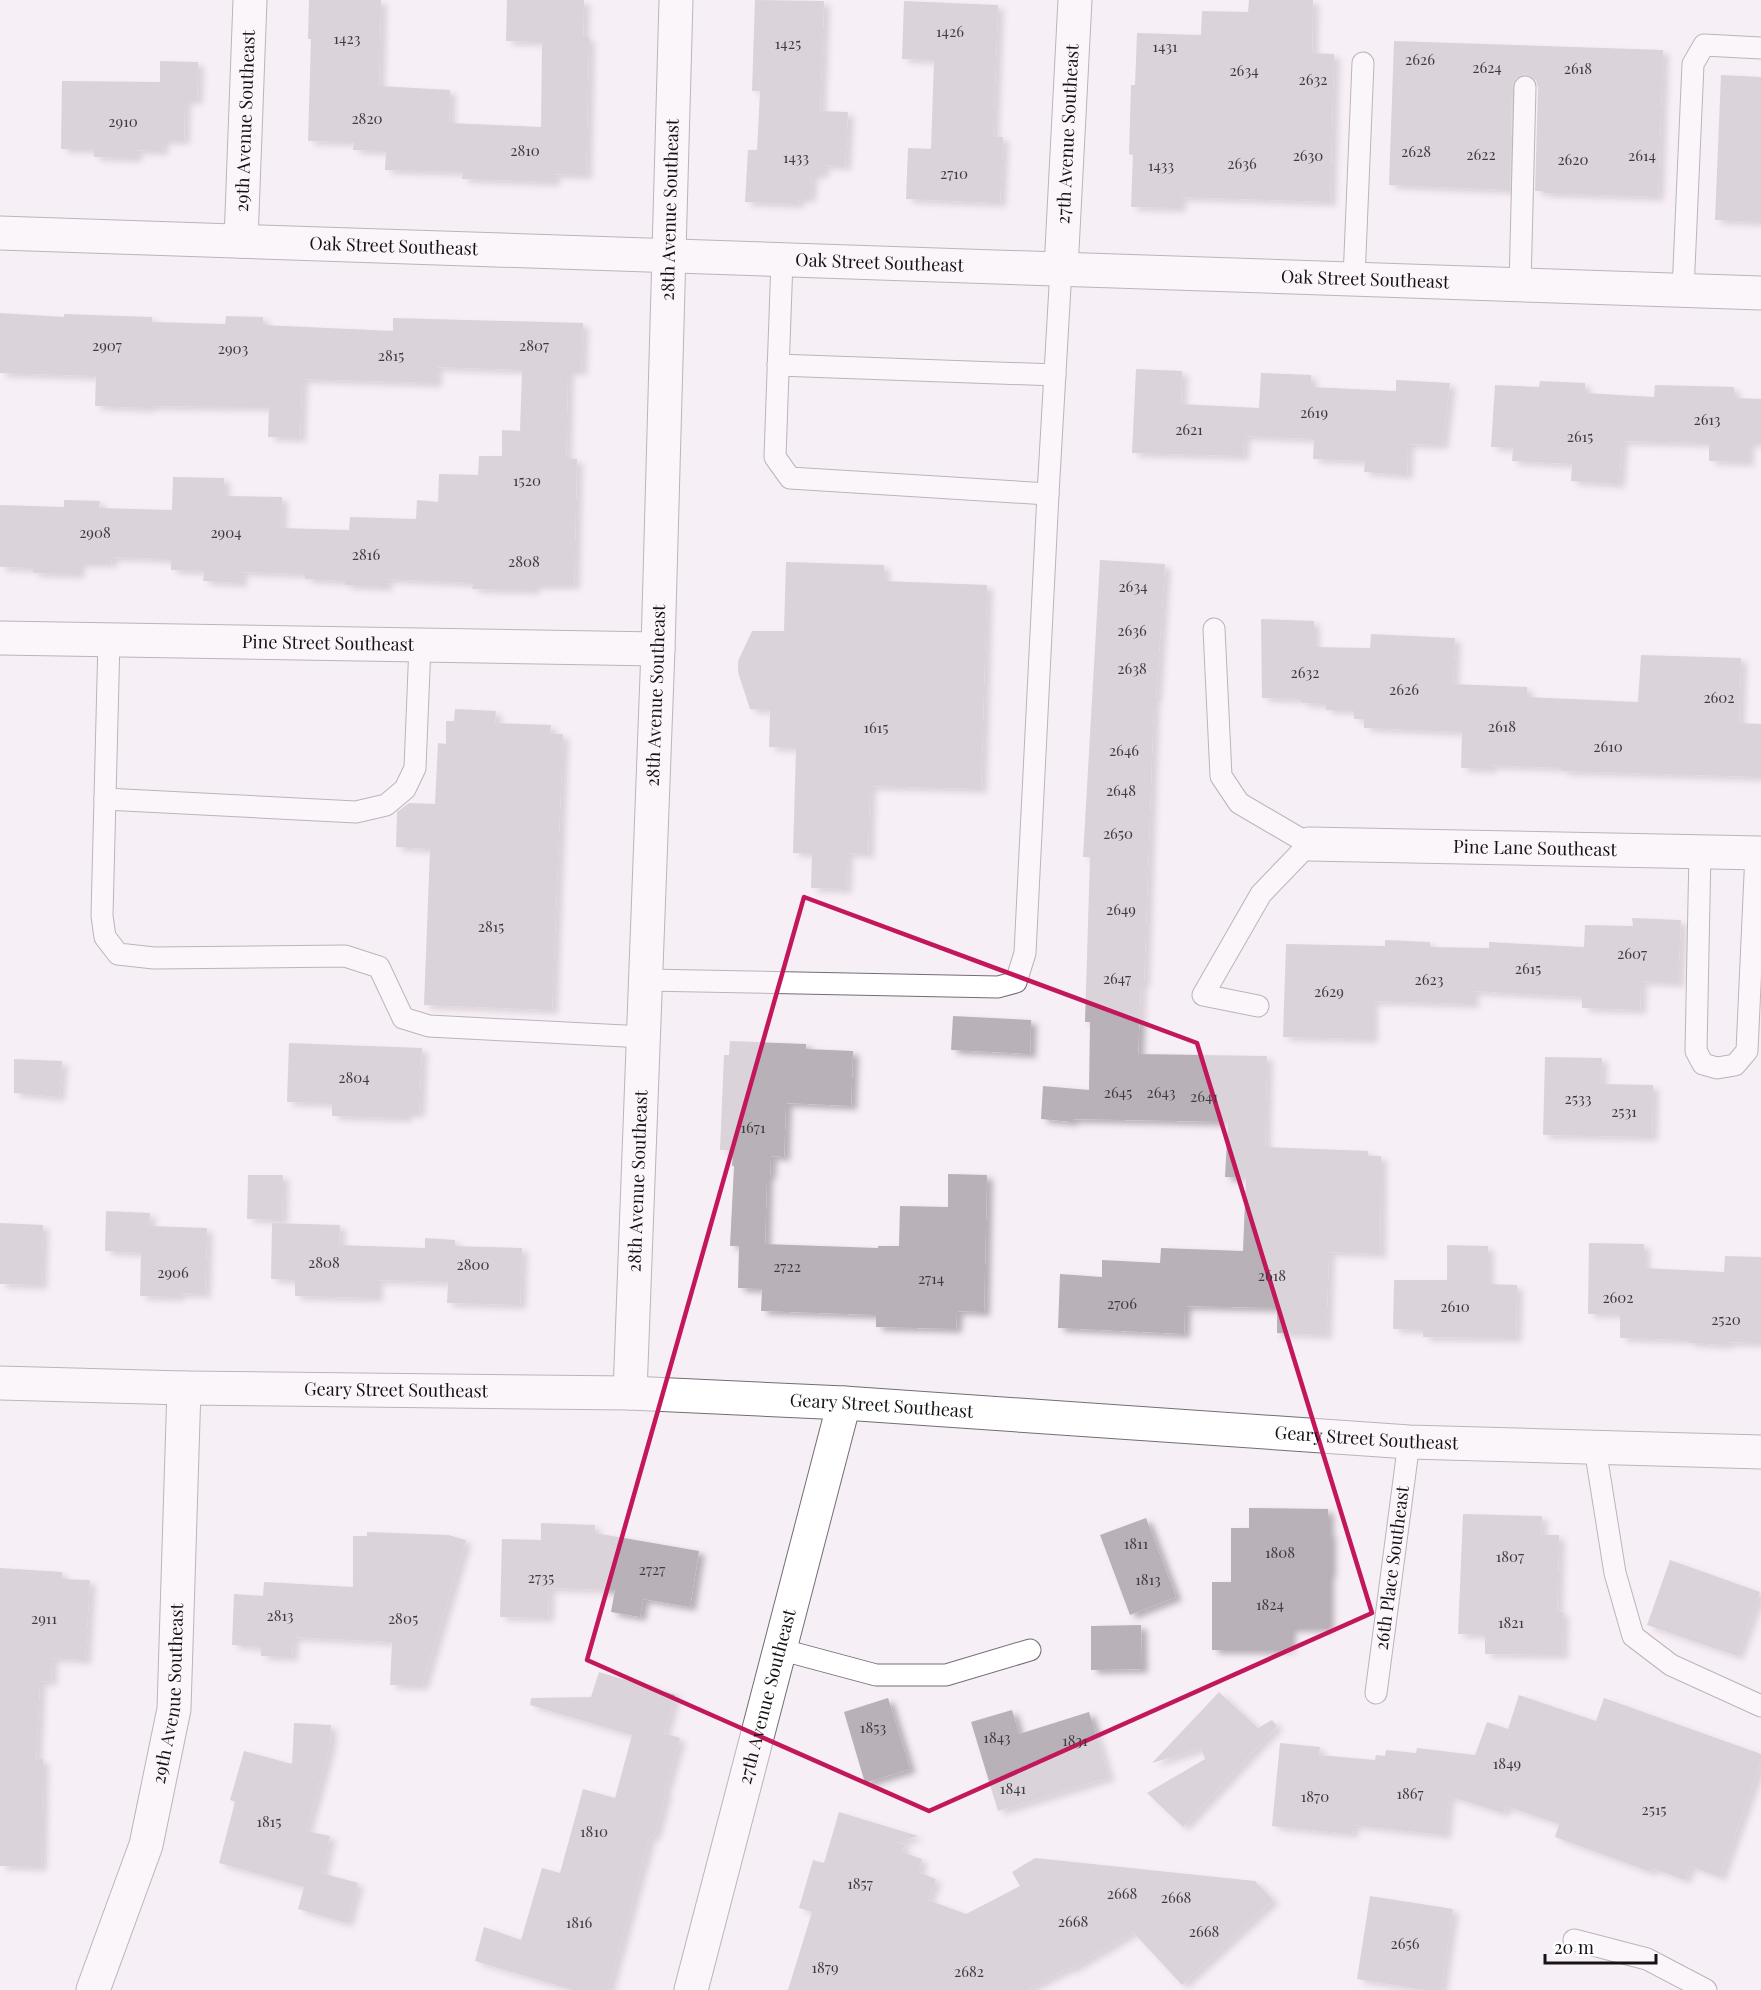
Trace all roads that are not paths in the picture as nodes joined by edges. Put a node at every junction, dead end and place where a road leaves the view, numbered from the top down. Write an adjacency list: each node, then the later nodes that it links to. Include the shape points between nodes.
1 (250, 0): 8 (street, 29th Avenue Southeast)
2 (676, 0): 9 (street, 28th Avenue Southeast)
3 (1075, 0): 11 (street, 27th Avenue Southeast)
4 (1761, 48): 14 (lane, via 1704,45 1693,64)
5 (1363, 63): 12 (lane)
6 (1525, 87): 13 (lane)
7 (0, 233): 8 (street, Oak Street Southeast)
8 (241, 241): 9 (street, Oak Street Southeast)
9 (668, 256): 10 (street, Oak Street Southeast); 23 (street, 28th Avenue Southeast)
10 (782, 260): 11 (street, Oak Street Southeast); 16 (lane)
11 (1061, 269): 12 (street, Oak Street Southeast); 17 (lane)
12 (1354, 279): 13 (street, Oak Street Southeast)
13 (1520, 285): 14 (street, Oak Street Southeast)
14 (1683, 291): 15 (street, Oak Street Southeast)
15 (1761, 293)
16 (778, 364): 17 (lane); 18 (lane, via 775,458 790,478)
17 (1055, 375): 18 (lane)
18 (1048, 494): 28 (lane, via 1025,953 1016,982 998,987)
19 (1214, 629): 25 (lane, via 1221,776 1239,803)
20 (0, 638): 21 (street, Pine Street Southeast)
21 (109, 640): 22 (street, Pine Street Southeast); 24 (lane)
22 (420, 645): 23 (street, Pine Street Southeast); 24 (lane, via 415,768 405,789 386,805 356,812)
23 (658, 649): 28 (street, 28th Avenue Southeast)
24 (105, 799): 30 (lane, via 102,916 105,937 118,954 154,958 345,956 379,966 403,1018 429,1026)
25 (1309, 844): 26 (street, Pine Lane Southeast); 29 (lane, via 1261,894 1203,995)
26 (1700, 851): 27 (street, Pine Lane Southeast); 27 (lane, via 1696,1052 1703,1064 1717,1068 1735,1065 1747,1051)
27 (1758, 853)
28 (646, 980): 30 (street, 28th Avenue Southeast)
29 (1258, 1006)
30 (644, 1037): 33 (street, 28th Avenue Southeast)
31 (0, 1383): 32 (street, Geary Street Southeast)
32 (184, 1388): 33 (street, Geary Street Southeast); 43 (street, 29th Avenue Southeast, via 174,1709 146,1845)
33 (630, 1393): 34 (street, Geary Street Southeast)
34 (844, 1403): 35 (street, Geary Street Southeast); 38 (street, 27th Avenue Southeast)
35 (1409, 1442): 36 (street, Geary Street Southeast); 40 (lane, 26th Place Southeast)
36 (1595, 1448): 37 (street, Geary Street Southeast); 41 (lane, via 1615,1573 1633,1636 1671,1665)
37 (1761, 1452)
38 (779, 1649): 39 (lane, via 876,1675 946,1675); 44 (street, 27th Avenue Southeast)
39 (1030, 1650)
40 (1376, 1693)
41 (1761, 1706)
42 (1574, 1940): 45 (lane, via 1647,1959)
43 (93, 1990)
44 (691, 1990)
45 (1706, 1990)

